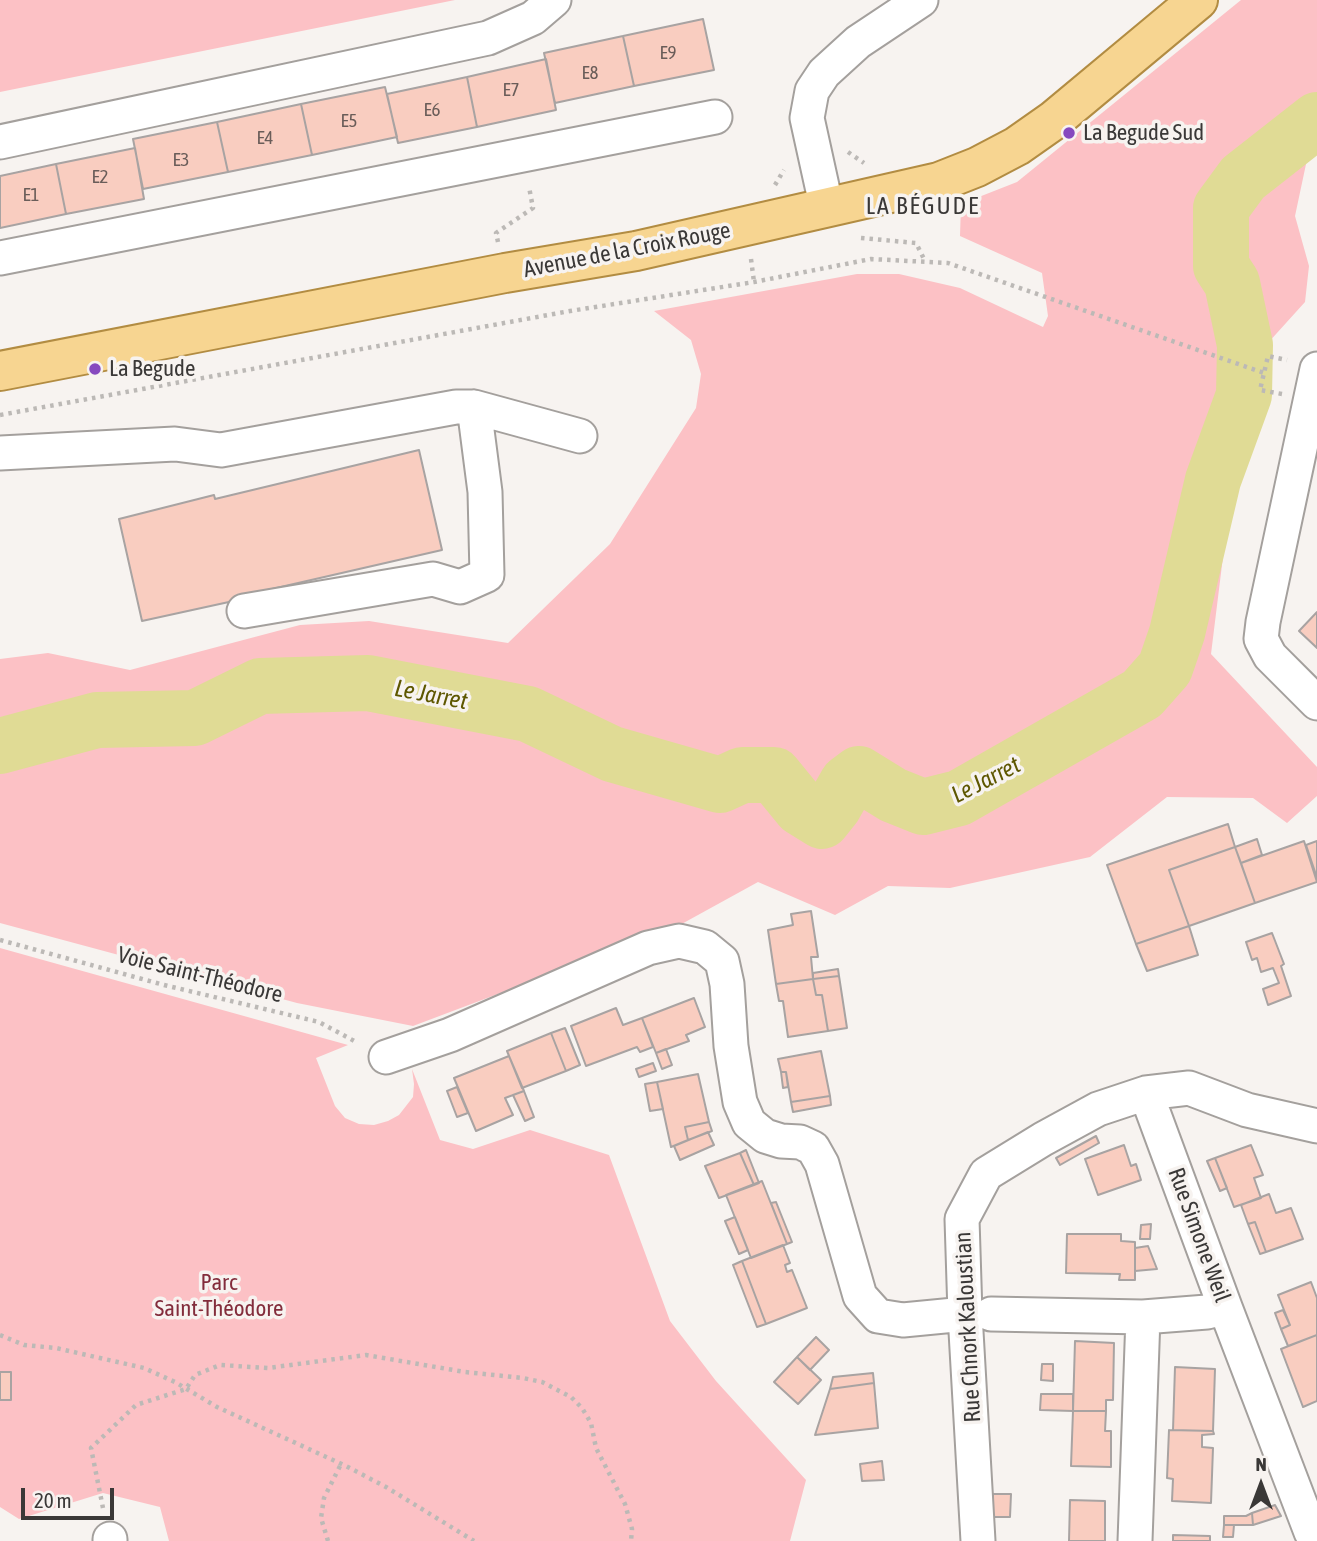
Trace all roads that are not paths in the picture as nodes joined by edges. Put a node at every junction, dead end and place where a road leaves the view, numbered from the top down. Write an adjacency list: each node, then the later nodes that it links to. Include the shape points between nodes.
1 (554, 0): 5 (street, via 533,18 488,38)
2 (921, 0): 6 (street, via 858,42 824,73 812,91 807,118)
3 (1198, 0): 6 (main road, Avenue de la Croix Rouge, via 1017,146 939,182)
4 (715, 117): 7 (street)
5 (0, 142)
6 (827, 209): 9 (main road, Avenue de la Croix Rouge, via 636,251)
7 (0, 258)
8 (1317, 369): 14 (street, via 1261,639 1270,656)
9 (0, 371)
10 (474, 407): 11 (street); 12 (street, via 221,450 175,444); 13 (street, via 485,492 486,575 460,587 433,579)
11 (580, 436)
12 (0, 453)
13 (244, 611)
14 (1317, 703)
15 (386, 1057): 19 (street, via 450,1035 648,948 679,941 705,947 722,961 740,1102 749,1123 765,1136 813,1148 822,1164 860,1296 878,1316 903,1320)
16 (1146, 1093): 17 (street, via 1189,1088 1247,1110); 18 (street, Rue Simone Weil); 19 (street, Rue Chnork Kaloustian, via 1098,1108 986,1174 962,1219)
17 (1317, 1126)
18 (1225, 1307): 20 (street); 23 (street, Rue Simone Weil)
19 (978, 1314): 20 (street); 21 (street, Rue Chnork Kaloustian)
20 (1143, 1317): 22 (street)
21 (978, 1541)
22 (1135, 1541)
23 (1317, 1541)

